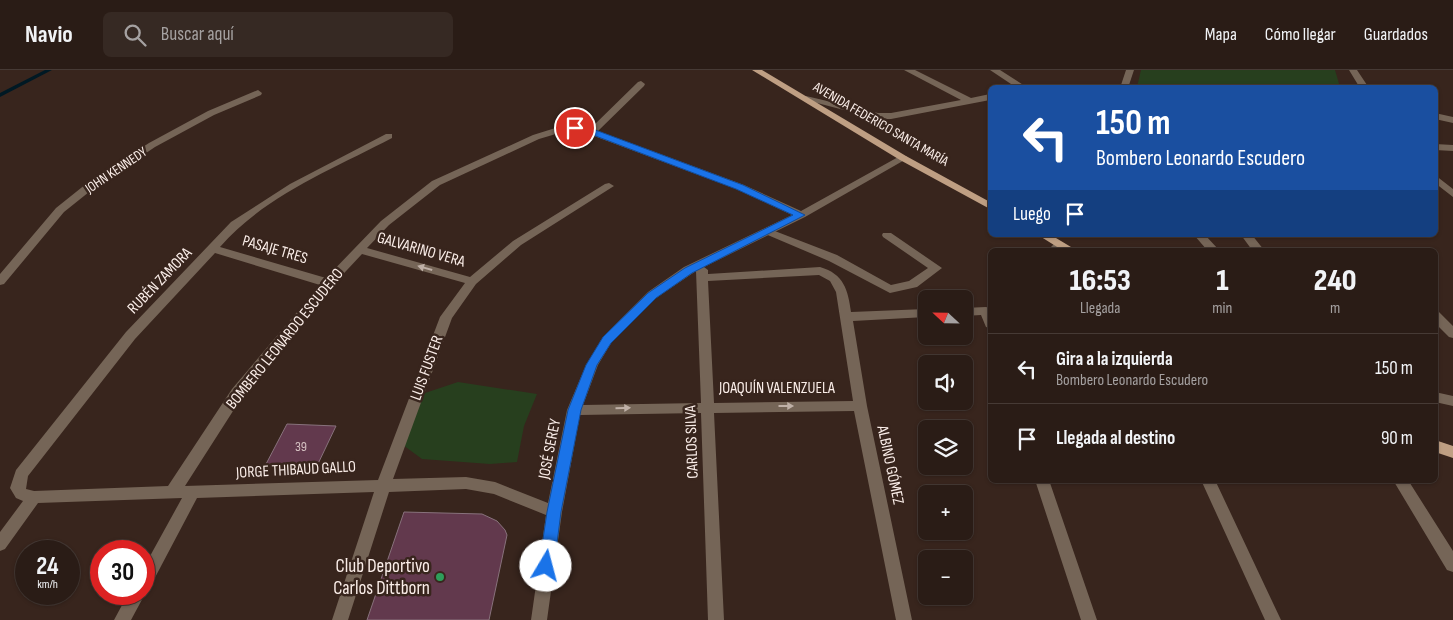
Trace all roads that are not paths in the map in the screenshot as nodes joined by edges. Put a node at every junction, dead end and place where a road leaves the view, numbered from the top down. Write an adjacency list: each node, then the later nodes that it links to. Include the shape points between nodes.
1 (756, 70): 12 (main road, AVENIDA FEDERICO SANTA MARÍA)
2 (908, 70): 13 (street)
3 (994, 70): 7 (street)
4 (1130, 70): 8 (street)
5 (1353, 70): 9 (street)
6 (641, 84): 16 (street)
7 (1019, 85)
8 (1125, 85)
9 (1363, 85)
10 (258, 93): 38 (street, JOHN KENNEDY, via 211,113 152,145 90,186 60,210)
11 (988, 97): 13 (street)
12 (806, 99): 13 (street, via 878,116); 20 (main road, AVENIDA FEDERICO SANTA MARÍA)
13 (970, 101)
14 (1438, 117): 15 (street)
15 (1453, 120)
16 (592, 132): 25 (street, BOMBERO LEONARDO ESCUDERO, via 740,187); 35 (street, BOMBERO LEONARDO ESCUDERO, via 565,128 536,137 436,183 385,223)
17 (388, 136): 34 (street, RUBÉN ZAMORA, via 269,201 225,233)
18 (1438, 147): 19 (street)
19 (1453, 148)
20 (903, 158): 24 (main road, AVENIDA FEDERICO SANTA MARÍA); 25 (street, JOSÉ SEREY)
21 (1438, 181): 23 (street)
22 (609, 186): 39 (street, LUIS FUSTER, via 517,243)
23 (1453, 194)
24 (988, 205)
25 (800, 215): 26 (street, JOSÉ SEREY)
26 (767, 231): 27 (street, via 833,258 890,288 913,284 936,268); 36 (street, JOSÉ SEREY)
27 (887, 235)
28 (1045, 237): 31 (main road)
29 (1201, 237): 32 (street)
30 (1248, 237): 33 (street)
31 (1057, 247)
32 (1211, 248)
33 (1256, 248)
34 (213, 249): 40 (street, PASAJE TRES); 60 (street, RUBÉN ZAMORA, via 113,355 21,474 17,488 22,494)
35 (361, 250): 39 (street, GALVARINO VERA, one-way to 35); 40 (street, BOMBERO LEONARDO ESCUDERO)
36 (702, 263): 37 (street, CARLOS SILVA); 51 (street, JOSÉ SEREY, via 652,295 607,340 592,365)
37 (702, 278): 44 (street, ALBINO GÓMEZ, via 820,271 834,276 839,282); 49 (street, CARLOS SILVA)
38 (0, 281)
39 (472, 281): 57 (street, LUIS FUSTER, via 446,317)
40 (328, 283): 59 (street, BOMBERO LEONARDO ESCUDERO, via 237,393)
41 (988, 309): 42 (street)
42 (973, 311)
43 (918, 313): 44 (street)
44 (845, 317): 50 (street, ALBINO GÓMEZ)
45 (1438, 318): 46 (street)
46 (1453, 334)
47 (1438, 398): 48 (street)
48 (1453, 401)
49 (708, 406): 50 (street, JOAQUÍN VALENZUELA, one-way to 50); 51 (street, JOAQUÍN VALENZUELA, one-way to 49); 69 (street, CARLOS SILVA)
50 (860, 406): 70 (street, ALBINO GÓMEZ)
51 (574, 410): 61 (street, JOSÉ SEREY)
52 (1438, 447): 53 (main road)
53 (1453, 452)
54 (1043, 483): 71 (street)
55 (1209, 483): 72 (street)
56 (1402, 483): 64 (street)
57 (384, 484): 58 (street, JORGE THIBAUD GALLO); 61 (street, JORGE THIBAUD GALLO, via 466,483 495,488); 67 (street, LUIS FUSTER)
58 (193, 492): 59 (street, JORGE THIBAUD GALLO); 63 (street)
59 (172, 493): 60 (street, JORGE THIBAUD GALLO)
60 (34, 497): 62 (street)
61 (554, 512): 68 (street, JOSÉ SEREY)
62 (0, 544)
63 (155, 562)
64 (1453, 565)
65 (131, 605): 66 (street)
66 (122, 620)
67 (340, 620)
68 (539, 620)
69 (716, 620)
70 (904, 620)
71 (1089, 620)
72 (1273, 620)

